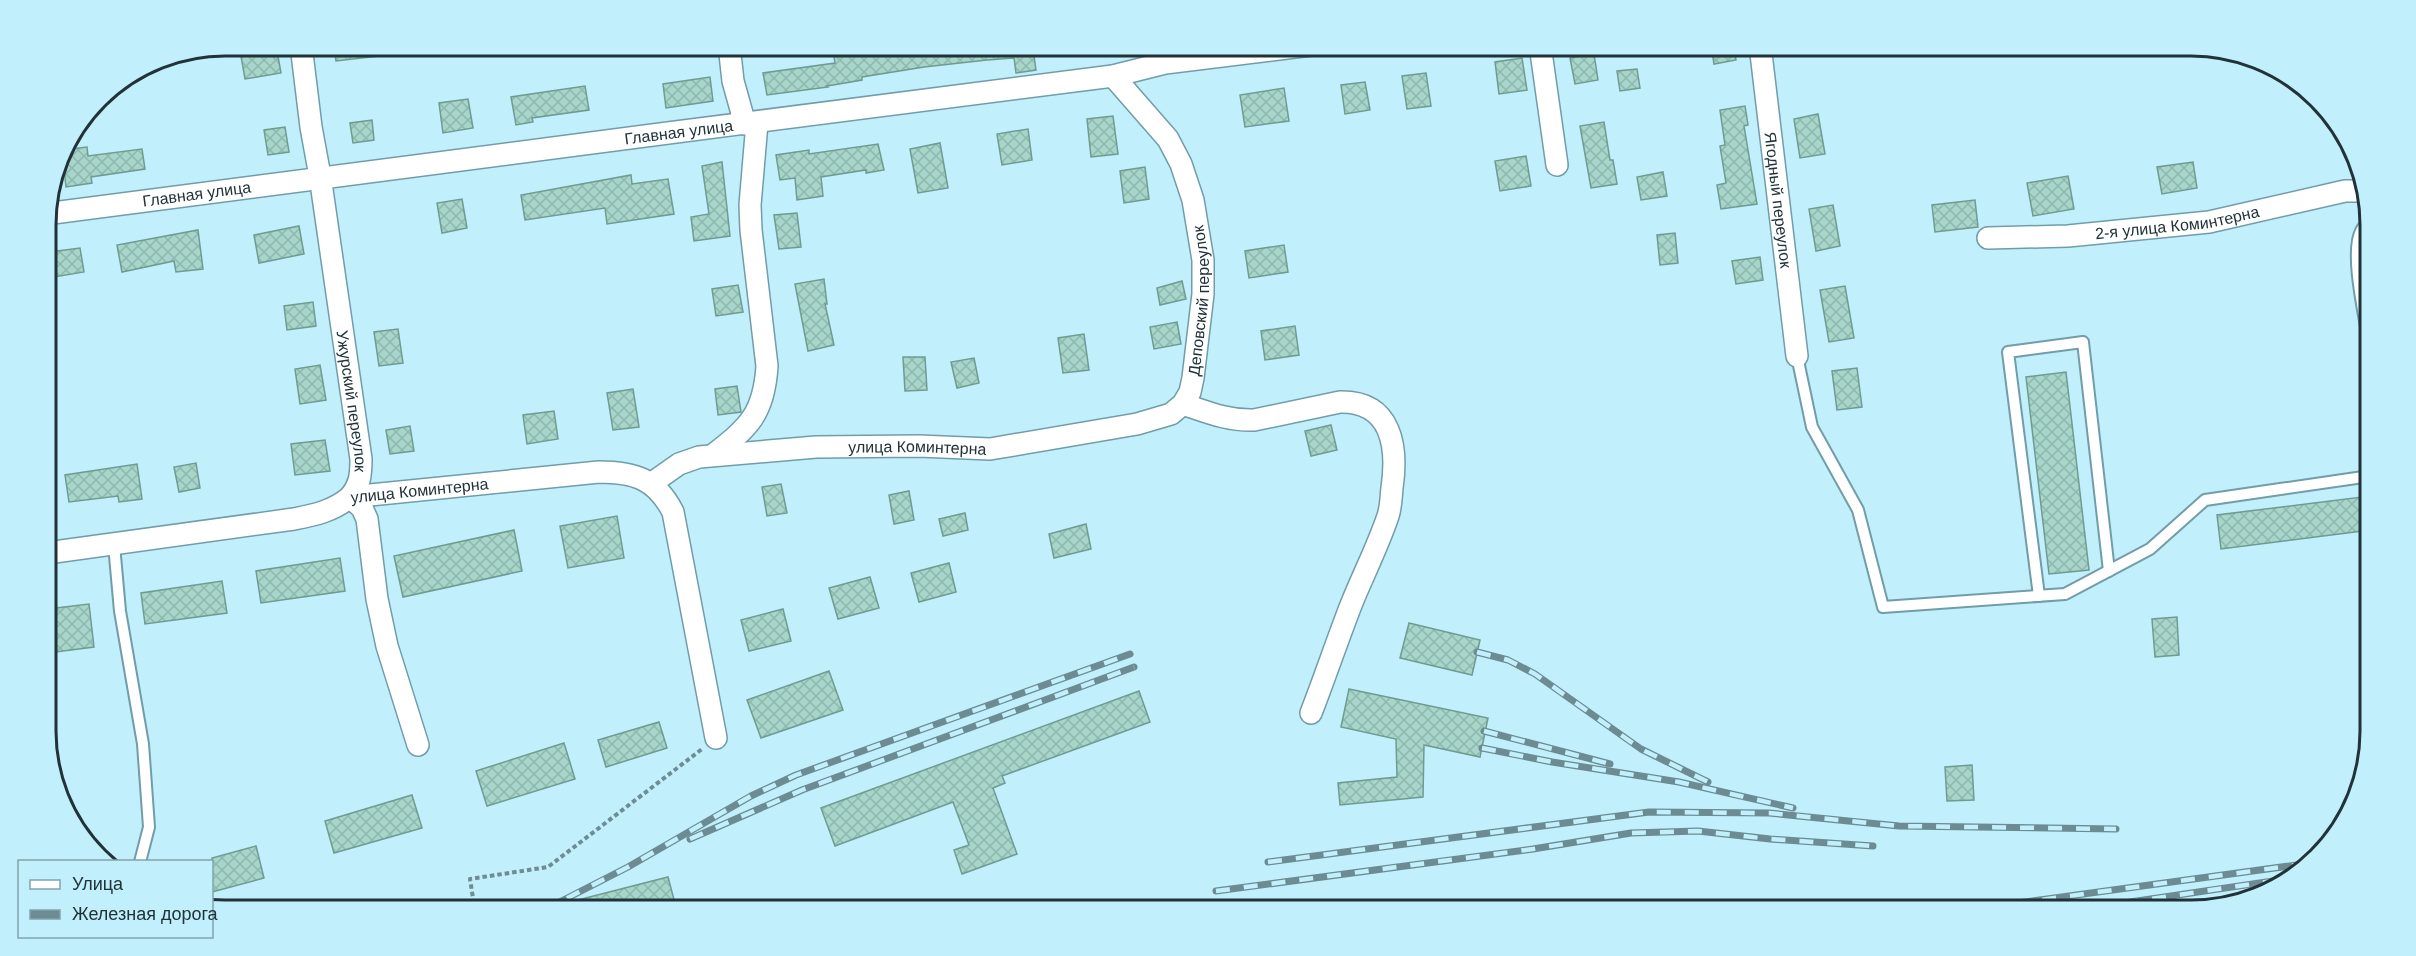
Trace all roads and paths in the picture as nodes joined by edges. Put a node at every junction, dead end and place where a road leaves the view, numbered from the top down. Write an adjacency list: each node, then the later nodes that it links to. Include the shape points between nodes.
1 (302, 56): 9 (street, Ужурский переулок)
2 (730, 56): 7 (street, via 733,81)
3 (1159, 56): 6 (street, Главная улица)
4 (1542, 56): 8 (street)
5 (1761, 56): 15 (street, Ягодный переулок)
6 (1113, 76): 7 (street, Главная улица); 16 (street, Деповский переулок, via 1168,139 1193,200 1203,261 1203,294 1193,378)
7 (751, 123): 9 (street, Главная улица); 17 (street, via 751,230 766,385 755,416 745,430)
8 (1557, 165)
9 (320, 176): 11 (street, Главная улица); 20 (street, Ужурский переулок, via 361,459 361,477)
10 (2357, 191): 13 (street, 2-я улица Коминтерна, via 2209,222 2068,236)
11 (56, 212)
12 (2360, 231): 14 (lane, via 2356,261)
13 (1988, 238)
14 (2360, 286)
15 (1797, 356): 24 (lane, via 1812,426 1858,510 1883,607)
16 (1183, 404): 17 (street, улица Коминтерна, via 1171,414 1137,424 990,449 816,447); 25 (street, via 1226,418 1254,420 1354,402 1365,404 1380,417 1391,435 1395,466 1389,514)
17 (713, 455): 19 (street, улица Коминтерна, via 687,460)
18 (2360, 477): 23 (lane, via 2205,500 2150,549)
19 (652, 483): 20 (street, улица Коминтерна, via 617,472 599,472); 26 (street, via 673,512)
20 (350, 497): 21 (street, улица Коминтерна, via 323,513 294,519); 27 (street, Ужурский переулок, via 367,519 387,646)
21 (114, 545): 22 (street, улица Коминтерна); 28 (lane, via 120,610 143,744 149,827)
22 (55, 552)
23 (2109, 571): 24 (lane, via 2065,594); 24 (lane, via 2083,342 2008,352)
24 (2039, 596)
25 (1311, 713)
26 (716, 738): 29 (path, via 548,867 470,879)
27 (418, 745)
28 (140, 860)
29 (473, 900)

